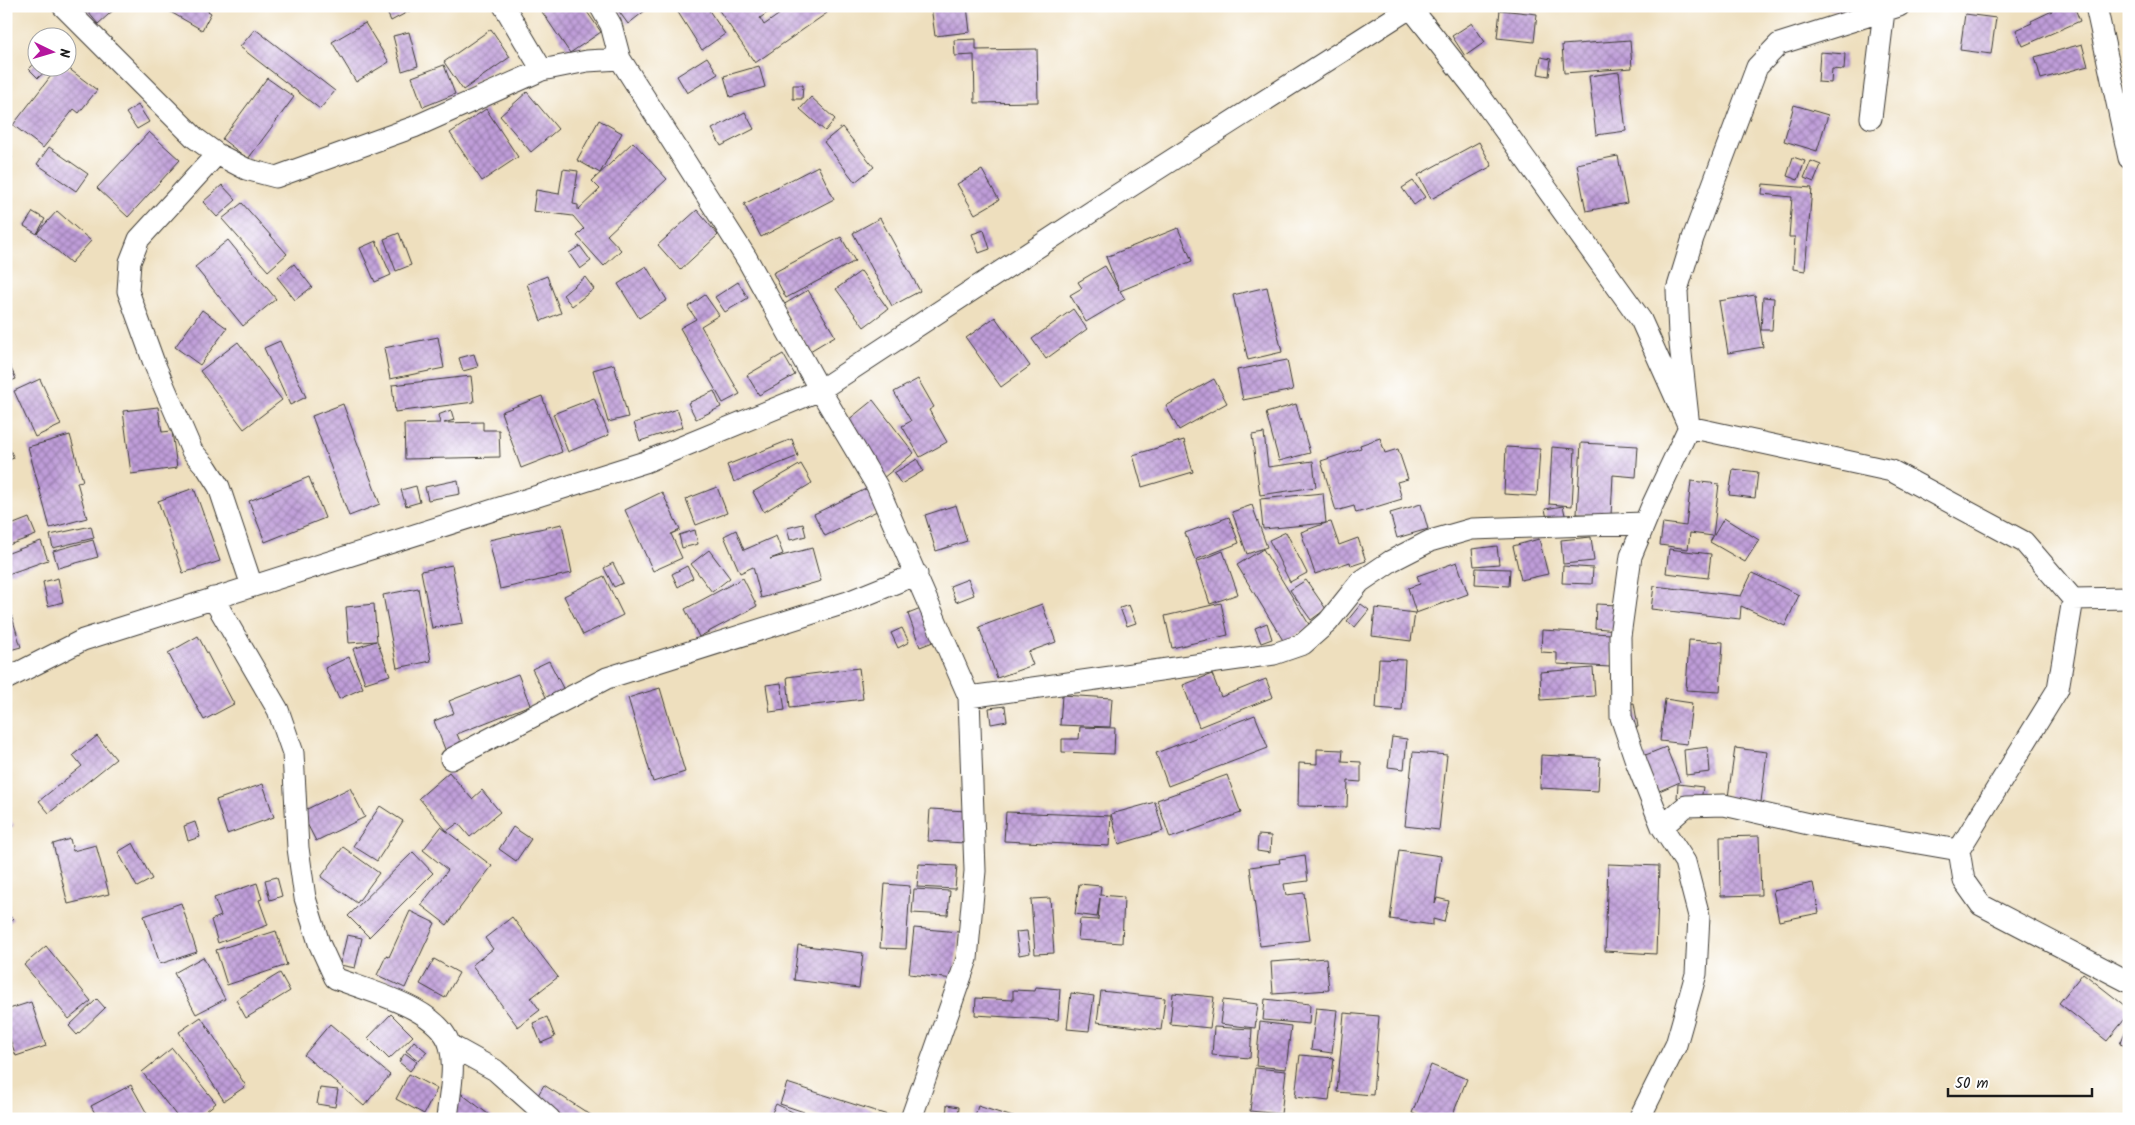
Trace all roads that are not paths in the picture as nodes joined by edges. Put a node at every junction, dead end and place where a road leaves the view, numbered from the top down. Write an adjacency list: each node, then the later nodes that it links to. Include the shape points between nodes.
1 (63, 6): 10 (street, via 195,138)
2 (504, 6): 8 (street)
3 (600, 6): 7 (street, via 611,25)
4 (2096, 6): 11 (street)
5 (1412, 7): 12 (street, via 1117,194); 13 (street, via 1475,88 1642,320)
6 (1892, 8): 9 (street); 13 (street, via 1779,44 1758,67 1692,238 1677,290)
7 (620, 59): 8 (street, via 587,61); 12 (street, via 748,259)
8 (542, 70): 10 (street, via 414,127 276,177 246,169)
9 (1872, 118)
10 (217, 154): 16 (street, via 139,239 130,262 128,291 154,363 192,451 219,487)
11 (2129, 158)
12 (820, 390): 15 (street, via 877,486); 16 (street, via 644,462)
13 (1690, 427): 14 (street); 19 (street, via 1892,471 2024,542)
14 (1644, 523): 21 (street, via 1472,529 1430,541 1383,566 1360,582 1328,622 1303,644 1274,654); 23 (street, via 1631,556 1620,636 1621,718)
15 (917, 574): 21 (street); 22 (street, via 848,602 607,678)
16 (252, 586): 17 (street)
17 (213, 598): 20 (street, via 83,640); 26 (street, via 278,710 293,753 298,848 305,898 319,943 335,978 406,1006 437,1024)
18 (2129, 598): 19 (street)
19 (2073, 599): 24 (street, via 2058,689)
20 (6, 679)
21 (969, 697): 29 (street, via 975,871 967,959)
22 (451, 759)
23 (1662, 827): 24 (street, via 1686,806 1724,805 1813,825); 30 (street, via 1685,862 1699,916 1696,974 1676,1045)
24 (1958, 850): 25 (street, via 1964,881 1981,905)
25 (2129, 982)
26 (450, 1045): 27 (street, via 452,1072); 28 (street, via 495,1070)
27 (447, 1119)
28 (550, 1119)
29 (911, 1119)
30 (1639, 1119)

